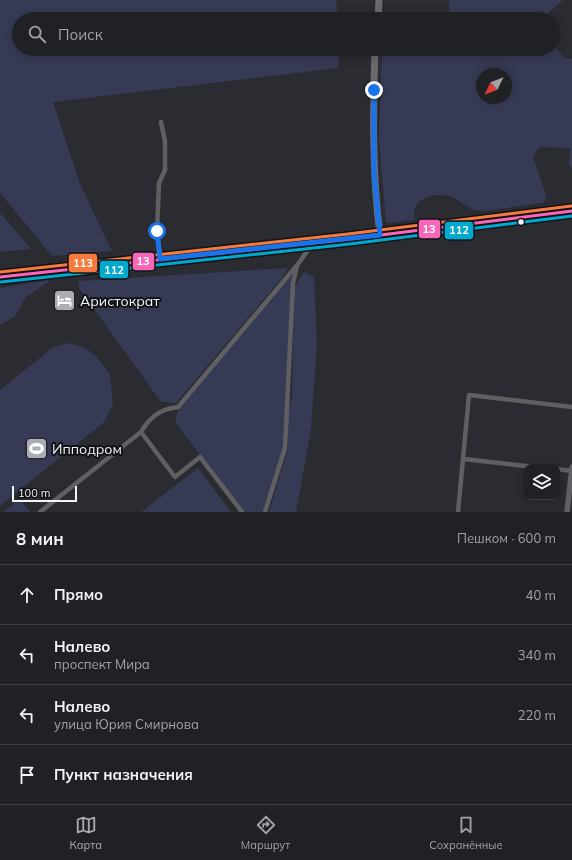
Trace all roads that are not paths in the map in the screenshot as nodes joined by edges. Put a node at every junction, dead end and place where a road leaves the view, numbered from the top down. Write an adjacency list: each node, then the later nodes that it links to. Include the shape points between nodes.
1 (379, 0): 2 (main road)
2 (378, 12)
3 (376, 56): 6 (main road, via 373,140)
4 (161, 122): 8 (street, via 165,141 165,170 159,184 157,231)
5 (572, 211): 6 (main road)
6 (380, 235): 7 (main road)
7 (313, 242): 8 (main road); 9 (street)
8 (160, 259): 10 (main road)
9 (298, 264): 12 (street, via 178,407 165,408 146,422); 20 (street, via 293,283 285,448)
10 (0, 277)
11 (572, 407): 13 (street, via 469,395)
12 (141, 432): 18 (street); 19 (street, via 175,477 200,457)
13 (464, 459): 14 (street); 21 (street)
14 (524, 466)
15 (572, 467): 17 (street)
16 (560, 470): 17 (street)
17 (572, 471): 22 (street)
18 (40, 512)
19 (242, 512)
20 (265, 512)
21 (458, 512)
22 (567, 512)

